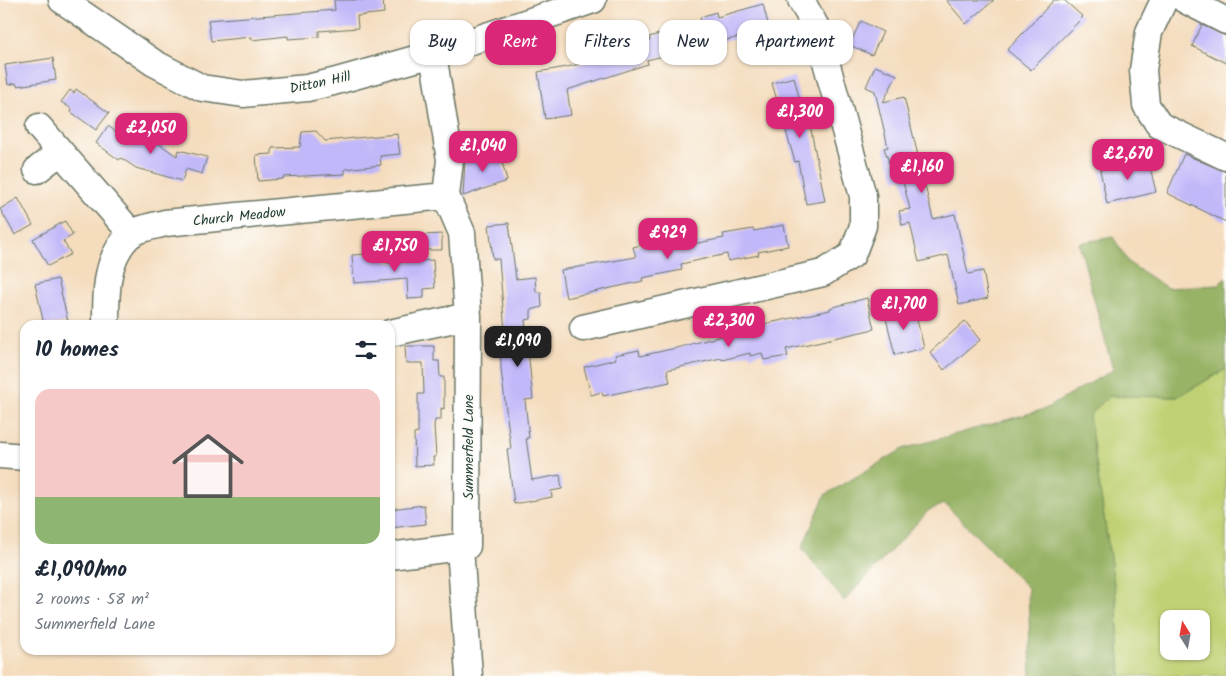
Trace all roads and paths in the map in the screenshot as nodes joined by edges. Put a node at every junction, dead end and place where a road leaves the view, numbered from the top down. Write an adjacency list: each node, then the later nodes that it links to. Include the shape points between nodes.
1 (62, 0): 8 (street, Ditton Hill, via 154,63 202,88 243,94 307,88)
2 (593, 0): 7 (street, Ditton Hill)
3 (801, 0): 18 (street, via 817,29 863,196 864,226 852,255 823,273)
4 (1164, 0): 12 (street, via 1149,32 1143,70 1146,105 1159,125)
5 (1185, 0): 6 (street)
6 (1226, 21)
7 (475, 40)
8 (410, 60)
9 (435, 65): 14 (street, Summerfield Lane, via 450,160)
10 (39, 128): 11 (street)
11 (60, 152): 13 (street); 15 (street)
12 (1226, 157)
13 (37, 170)
14 (446, 196): 15 (street, Church Meadow, via 165,224); 16 (street, Summerfield Lane, via 462,233)
15 (132, 234): 17 (street, via 114,258 106,287)
16 (468, 316): 19 (street); 22 (street, Summerfield Lane)
17 (106, 320)
18 (583, 328)
19 (395, 332)
20 (0, 455): 21 (street)
21 (20, 457)
22 (463, 546): 23 (street); 24 (street, Summerfield Lane)
23 (395, 555)
24 (469, 676)

